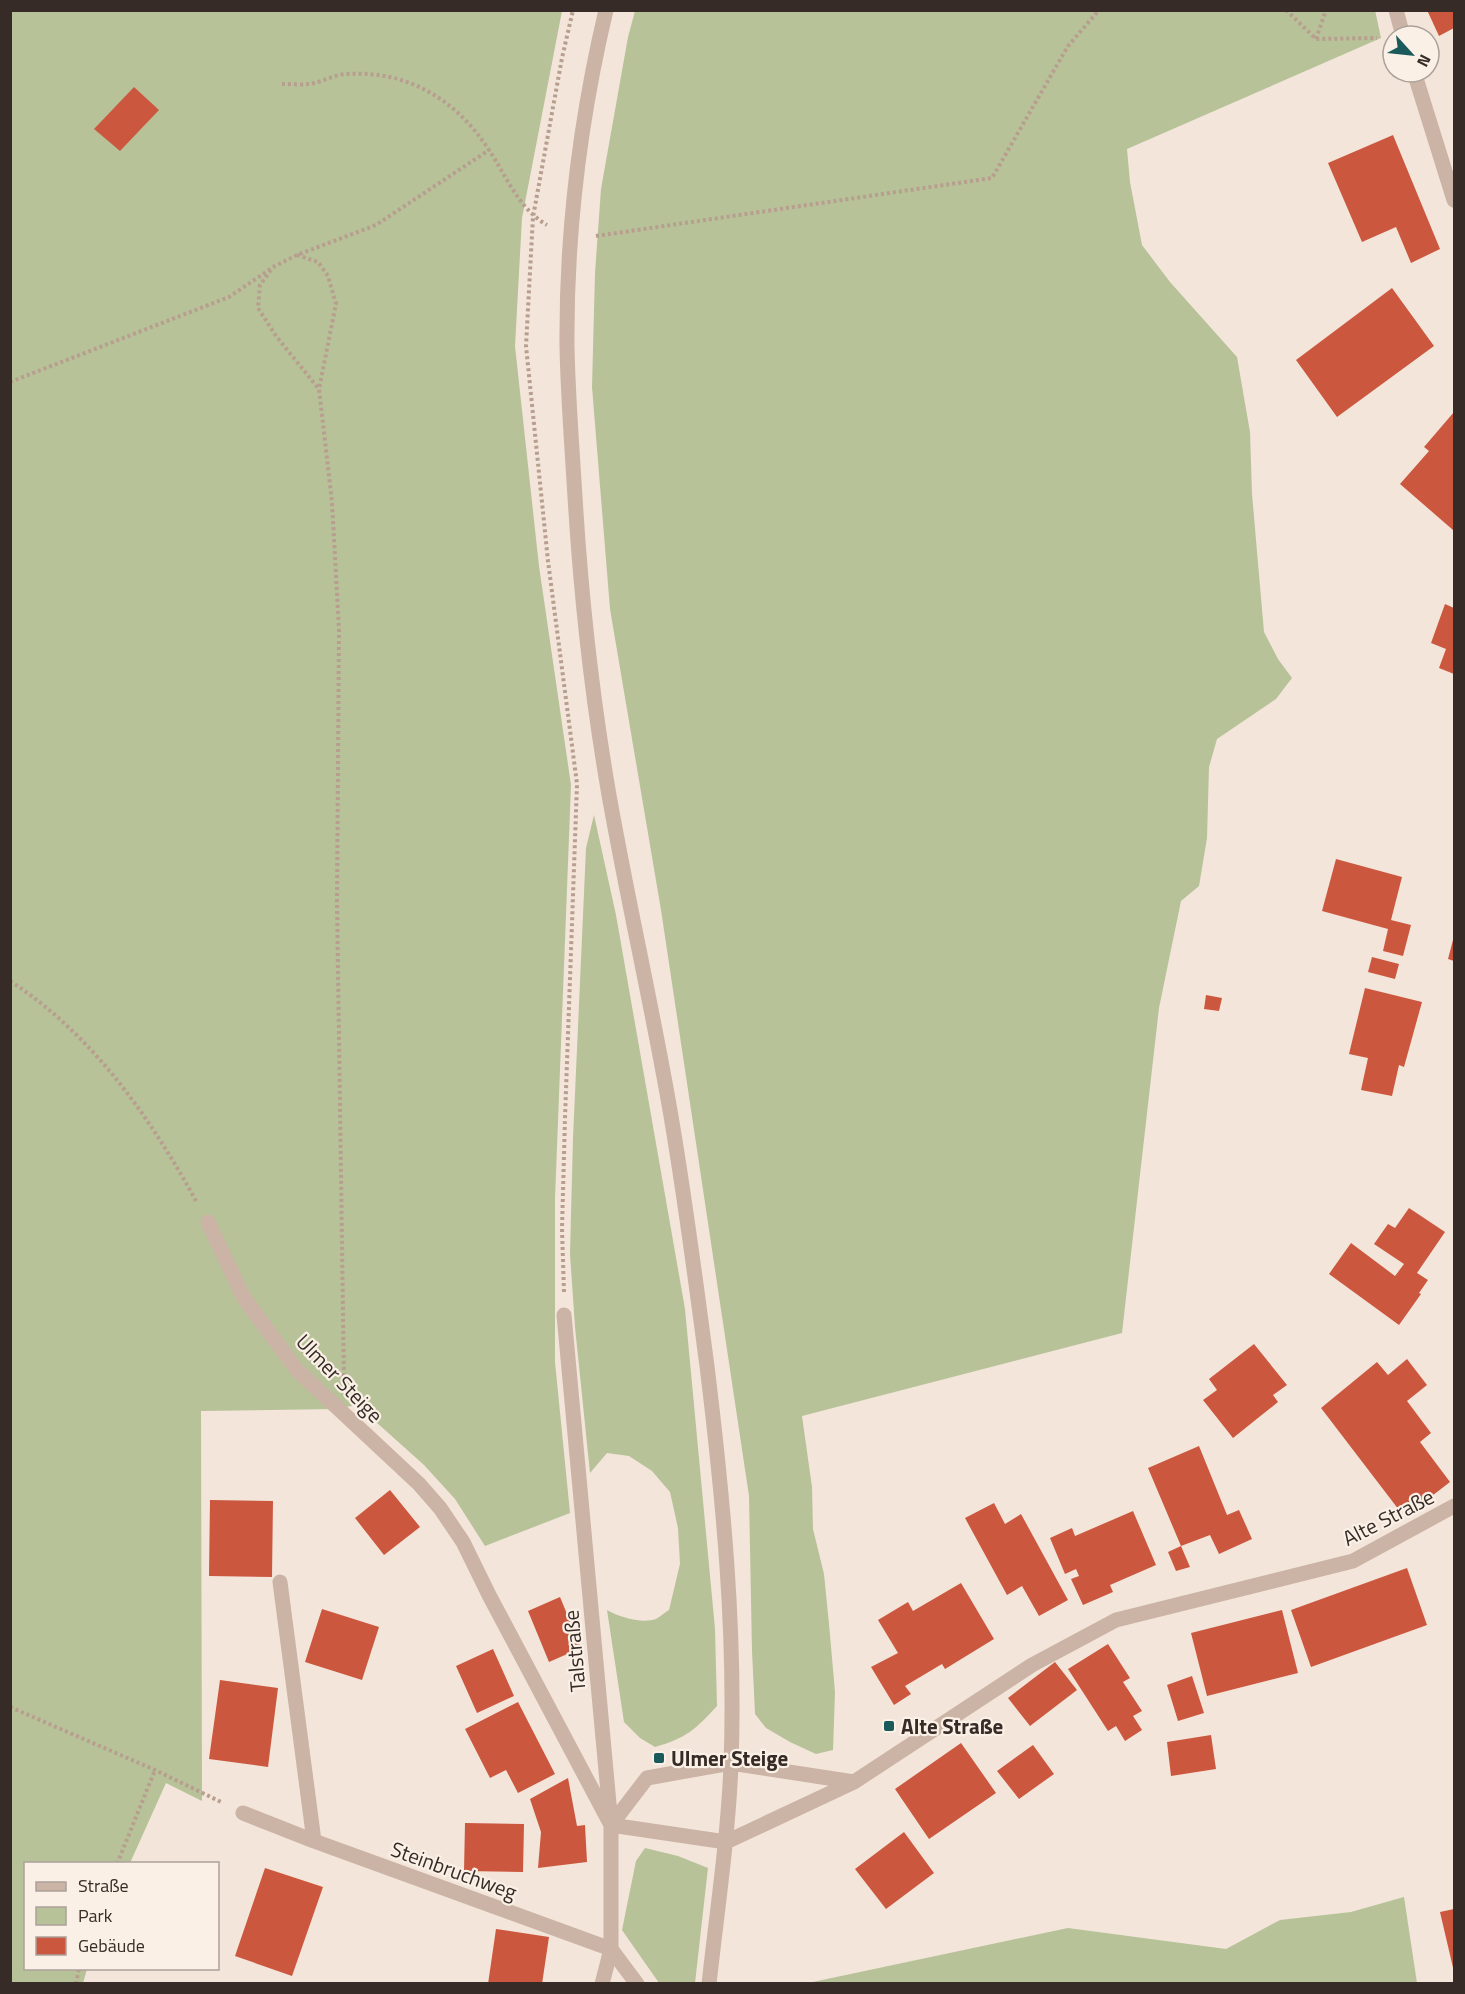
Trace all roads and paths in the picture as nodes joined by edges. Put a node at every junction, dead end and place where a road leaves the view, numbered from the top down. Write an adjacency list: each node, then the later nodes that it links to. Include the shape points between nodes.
1 (573, 10): 12 (path)
2 (606, 10): 13 (street, via 582,139)
3 (1099, 10): 13 (path, via 1068,46 992,178)
4 (1286, 10): 7 (path)
5 (1326, 10): 7 (path)
6 (1381, 38): 7 (path)
7 (1316, 39)
8 (282, 84): 10 (path, via 310,84 343,74 378,75 411,82 465,118)
9 (1418, 84): 11 (street)
10 (489, 150): 12 (path, via 508,185); 14 (path, via 376,225)
11 (1455, 200)
12 (533, 217): 13 (path); 20 (path, via 526,346 576,784 562,1229)
13 (571, 239): 25 (street, via 567,345 579,568 609,793 668,1100 695,1270 725,1528 732,1649)
14 (297, 255): 15 (path); 17 (path, via 318,262 328,276 336,304)
15 (275, 266): 16 (path, via 229,297); 17 (path, via 260,285 258,308)
16 (10, 382)
17 (319, 389): 21 (path, via 332,502 339,630 337,901)
18 (10, 981): 19 (path, via 92,1050 134,1099 175,1161)
19 (208, 1222): 21 (street, Ulmer Steige, via 244,1298 297,1370)
20 (564, 1315): 29 (street, Talstraße)
21 (345, 1415): 29 (street, Ulmer Steige, via 419,1484 463,1542)
22 (1452, 1513): 27 (street, Alte Straße, via 1353,1561 1116,1620 1032,1665)
23 (280, 1582): 30 (street)
24 (10, 1707): 26 (path)
25 (731, 1763): 27 (street); 29 (street, via 647,1778); 31 (street)
26 (155, 1770): 28 (path); 32 (path)
27 (854, 1782): 31 (street, Alte Straße)
28 (243, 1813): 30 (street, Steinbruchweg)
29 (611, 1825): 31 (street); 33 (street, Talstraße)
30 (314, 1841): 33 (street, Steinbruchweg)
31 (726, 1842): 36 (street)
32 (117, 1862)
33 (611, 1949): 34 (street, Talstraße); 35 (street)
34 (602, 1983)
35 (637, 1983)
36 (708, 1983)

